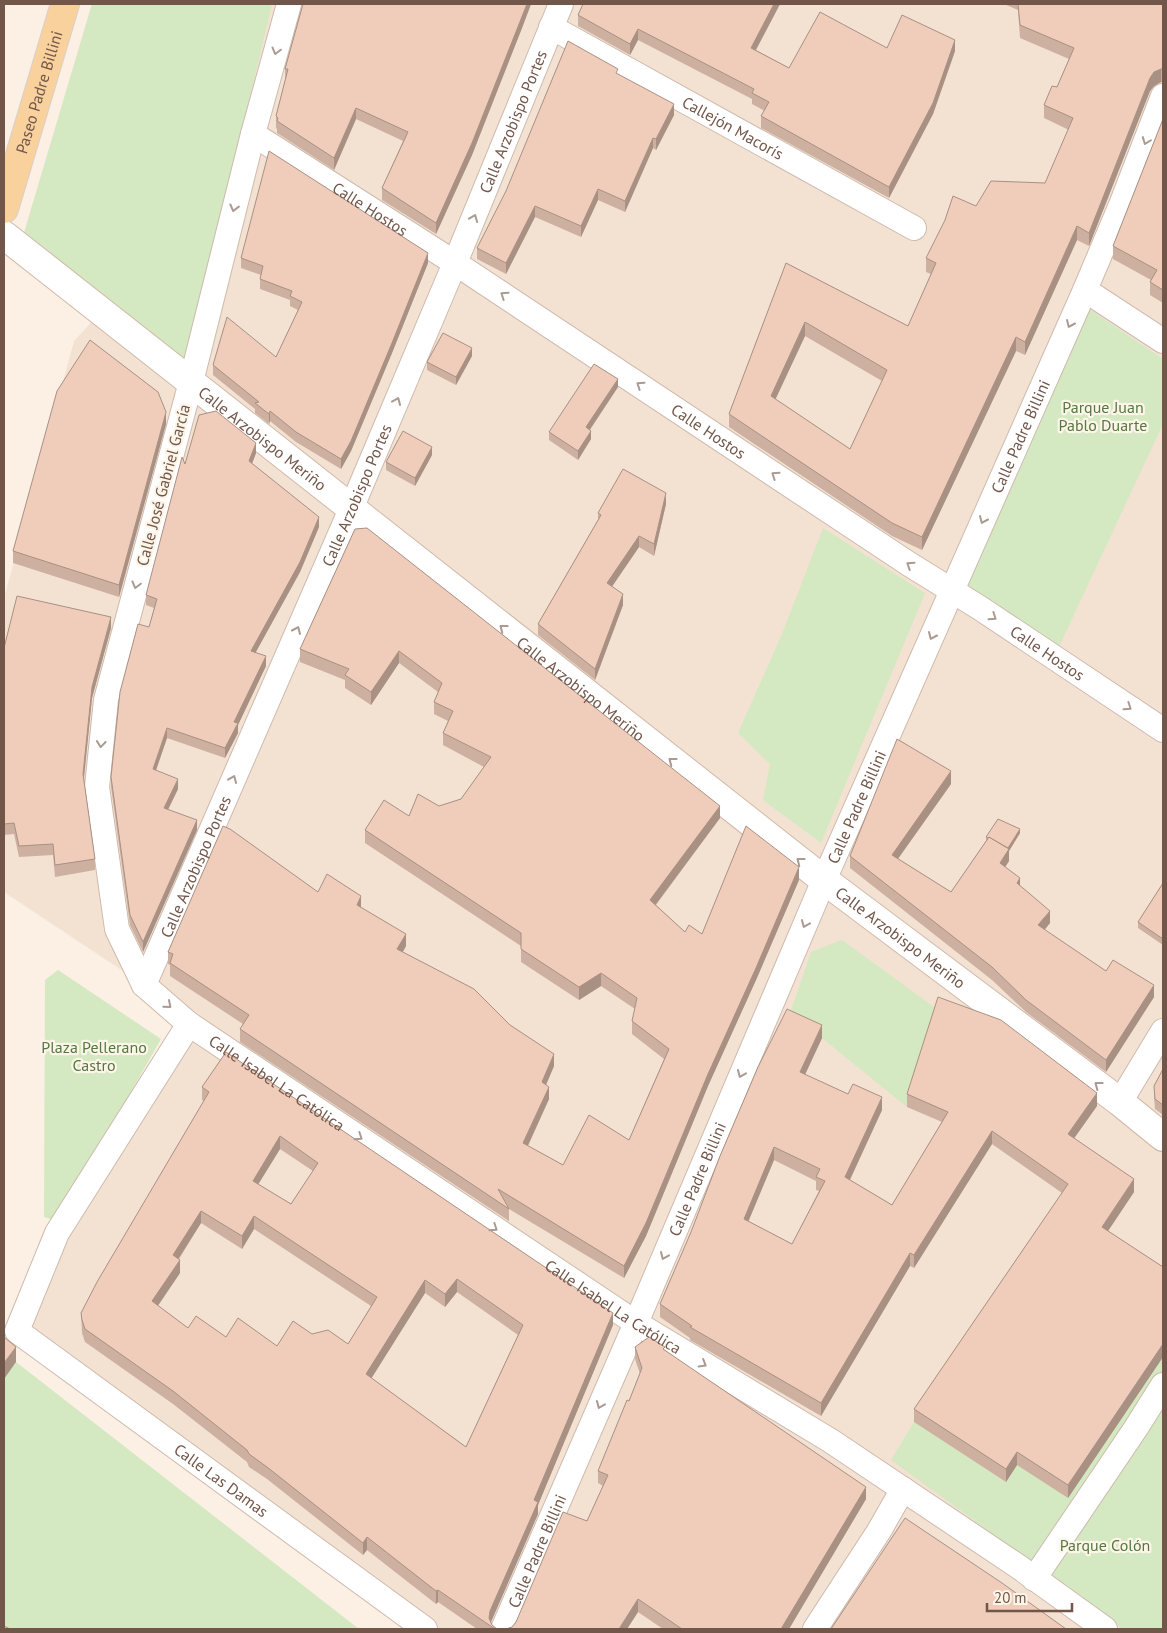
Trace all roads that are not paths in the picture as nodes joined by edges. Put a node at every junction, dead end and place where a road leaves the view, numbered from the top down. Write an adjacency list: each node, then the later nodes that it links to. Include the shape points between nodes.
1 (66, 4): 7 (main road, Paseo Padre Billini)
2 (289, 4): 6 (street, Calle José Gabriel García, one-way to 6)
3 (561, 4): 4 (street, Calle Arzobispo Portes)
4 (551, 27): 8 (street, Callejón Macorís); 10 (street, Calle Arzobispo Portes, one-way to 4)
5 (1163, 96): 11 (street, Calle Padre Billini, one-way to 11)
6 (253, 134): 10 (street, Calle Hostos); 13 (street, Calle José Gabriel García, one-way to 13)
7 (4, 209)
8 (914, 228)
9 (4, 235): 13 (street, Calle Arzobispo Meriño)
10 (455, 263): 14 (street, Calle Arzobispo Portes, one-way to 10); 15 (street, Calle Hostos, one-way to 10)
11 (1084, 290): 12 (street); 15 (street, Calle Padre Billini, one-way to 15)
12 (1163, 341)
13 (190, 382): 14 (street, Calle Arzobispo Meriño); 18 (street, Calle José Gabriel García, one-way to 18, via 106,700 97,787 117,929)
14 (351, 509): 17 (street, Calle Arzobispo Meriño, one-way to 14); 18 (street, Calle Arzobispo Portes, one-way to 14)
15 (952, 591): 16 (street, Calle Hostos, one-way to 16); 17 (street, Calle Padre Billini, one-way to 17)
16 (1163, 730)
17 (824, 880): 21 (street, Calle Arzobispo Meriño, one-way to 17); 23 (street, Calle Padre Billini, one-way to 23)
18 (140, 977): 19 (street, Calle Isabel La Católica, one-way to 19)
19 (189, 1024): 23 (street, Calle Isabel La Católica, one-way to 23); 27 (street, Calle Las Damas, via 57,1233 17,1331)
20 (1163, 1031): 21 (street)
21 (1120, 1102): 22 (street, Calle Arzobispo Meriño)
22 (1163, 1137)
23 (636, 1323): 25 (street, Calle Isabel La Católica, one-way to 25, via 831,1441); 28 (street, Calle Padre Billini, one-way to 28)
24 (1163, 1385): 26 (street)
25 (903, 1489): 26 (street, Calle Isabel La Católica); 29 (street)
26 (1034, 1578): 30 (street, Calle Isabel La Católica)
27 (425, 1629)
28 (503, 1629)
29 (815, 1629)
30 (1105, 1629)

